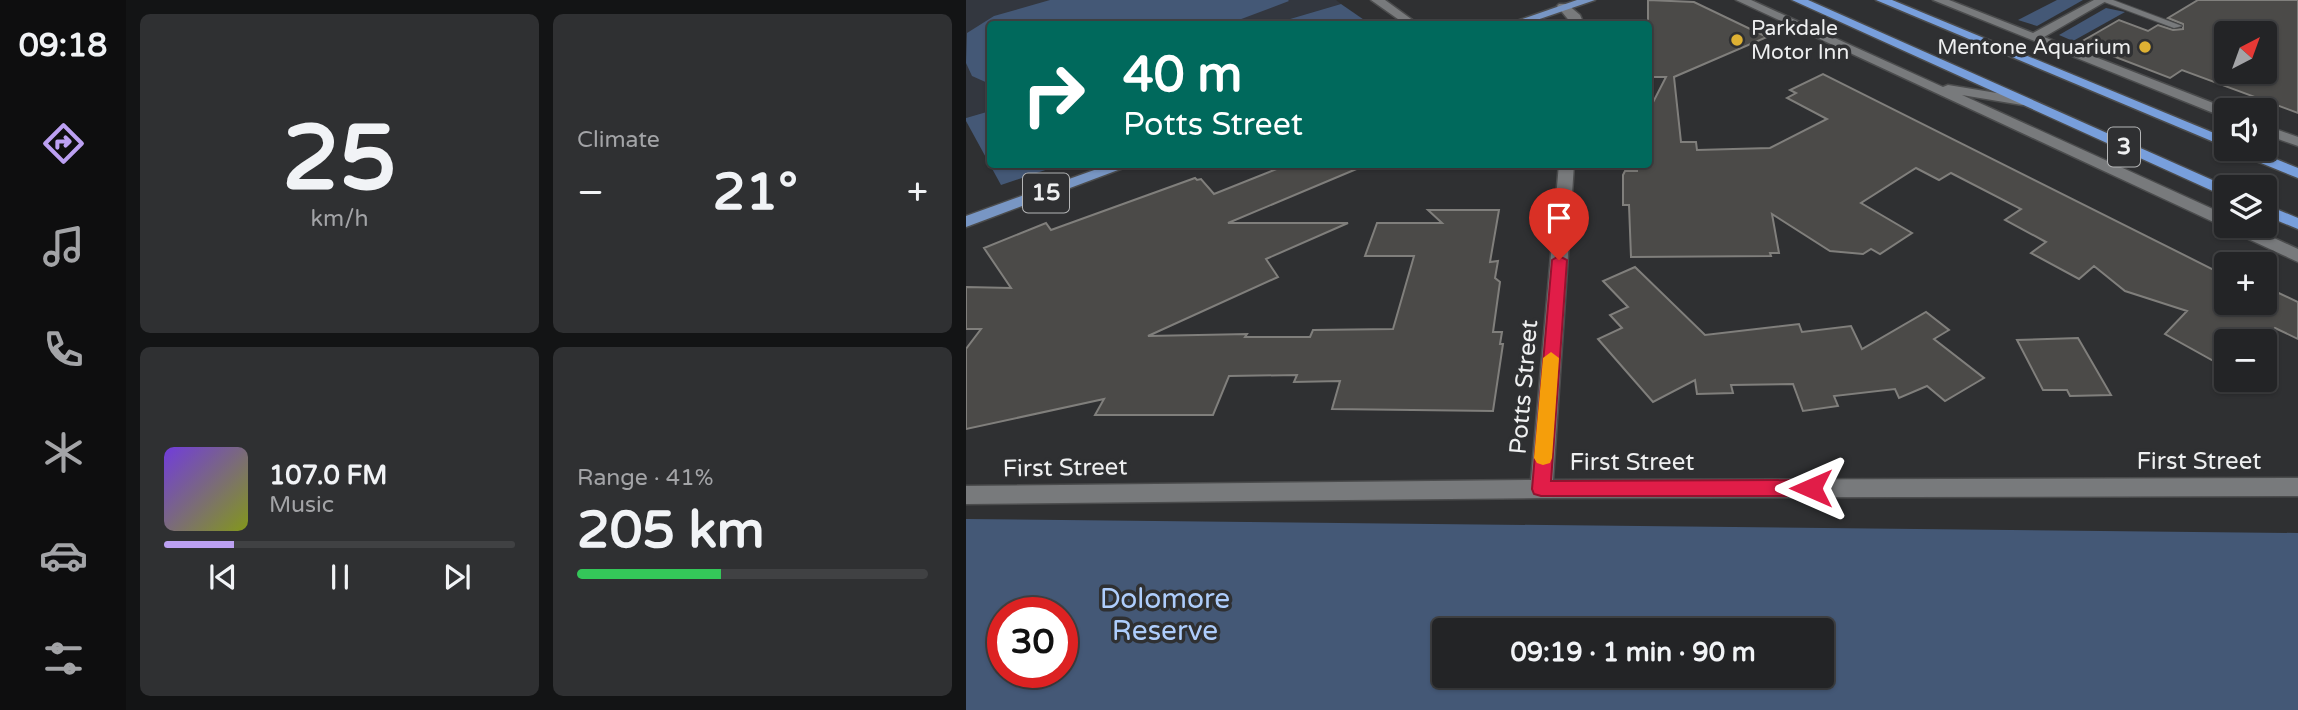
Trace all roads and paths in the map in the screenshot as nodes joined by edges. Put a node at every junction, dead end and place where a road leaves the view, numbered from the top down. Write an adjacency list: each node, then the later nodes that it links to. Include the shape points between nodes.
1 (1377, 0): 9 (street)
2 (1590, 0): 8 (main road)
3 (1742, 0): 14 (street)
4 (1882, 0): 18 (highway, 3)
5 (1939, 0): 13 (street)
6 (2103, 0): 12 (lane); 13 (street)
7 (1799, 1): 15 (highway, 3)
8 (1568, 3): 10 (main road); 11 (street)
9 (1408, 21)
10 (1522, 21)
11 (1577, 21)
12 (2177, 26)
13 (2035, 37): 16 (street)
14 (1920, 83): 15 (street); 26 (street)
15 (2022, 101): 24 (highway, 3)
16 (2214, 108)
17 (2277, 134): 19 (street)
18 (2214, 138)
19 (2298, 142)
20 (2268, 161): 23 (highway)
21 (1115, 168): 27 (main road, 15)
22 (1567, 168): 32 (street, Potts Street)
23 (2298, 173)
24 (2214, 187)
25 (2277, 215): 28 (highway)
26 (2214, 216)
27 (966, 222)
28 (2298, 224)
29 (2260, 238): 30 (street)
30 (2298, 256)
31 (2298, 487): 32 (street, First Street)
32 (1541, 489): 33 (street, First Street)
33 (966, 495)

